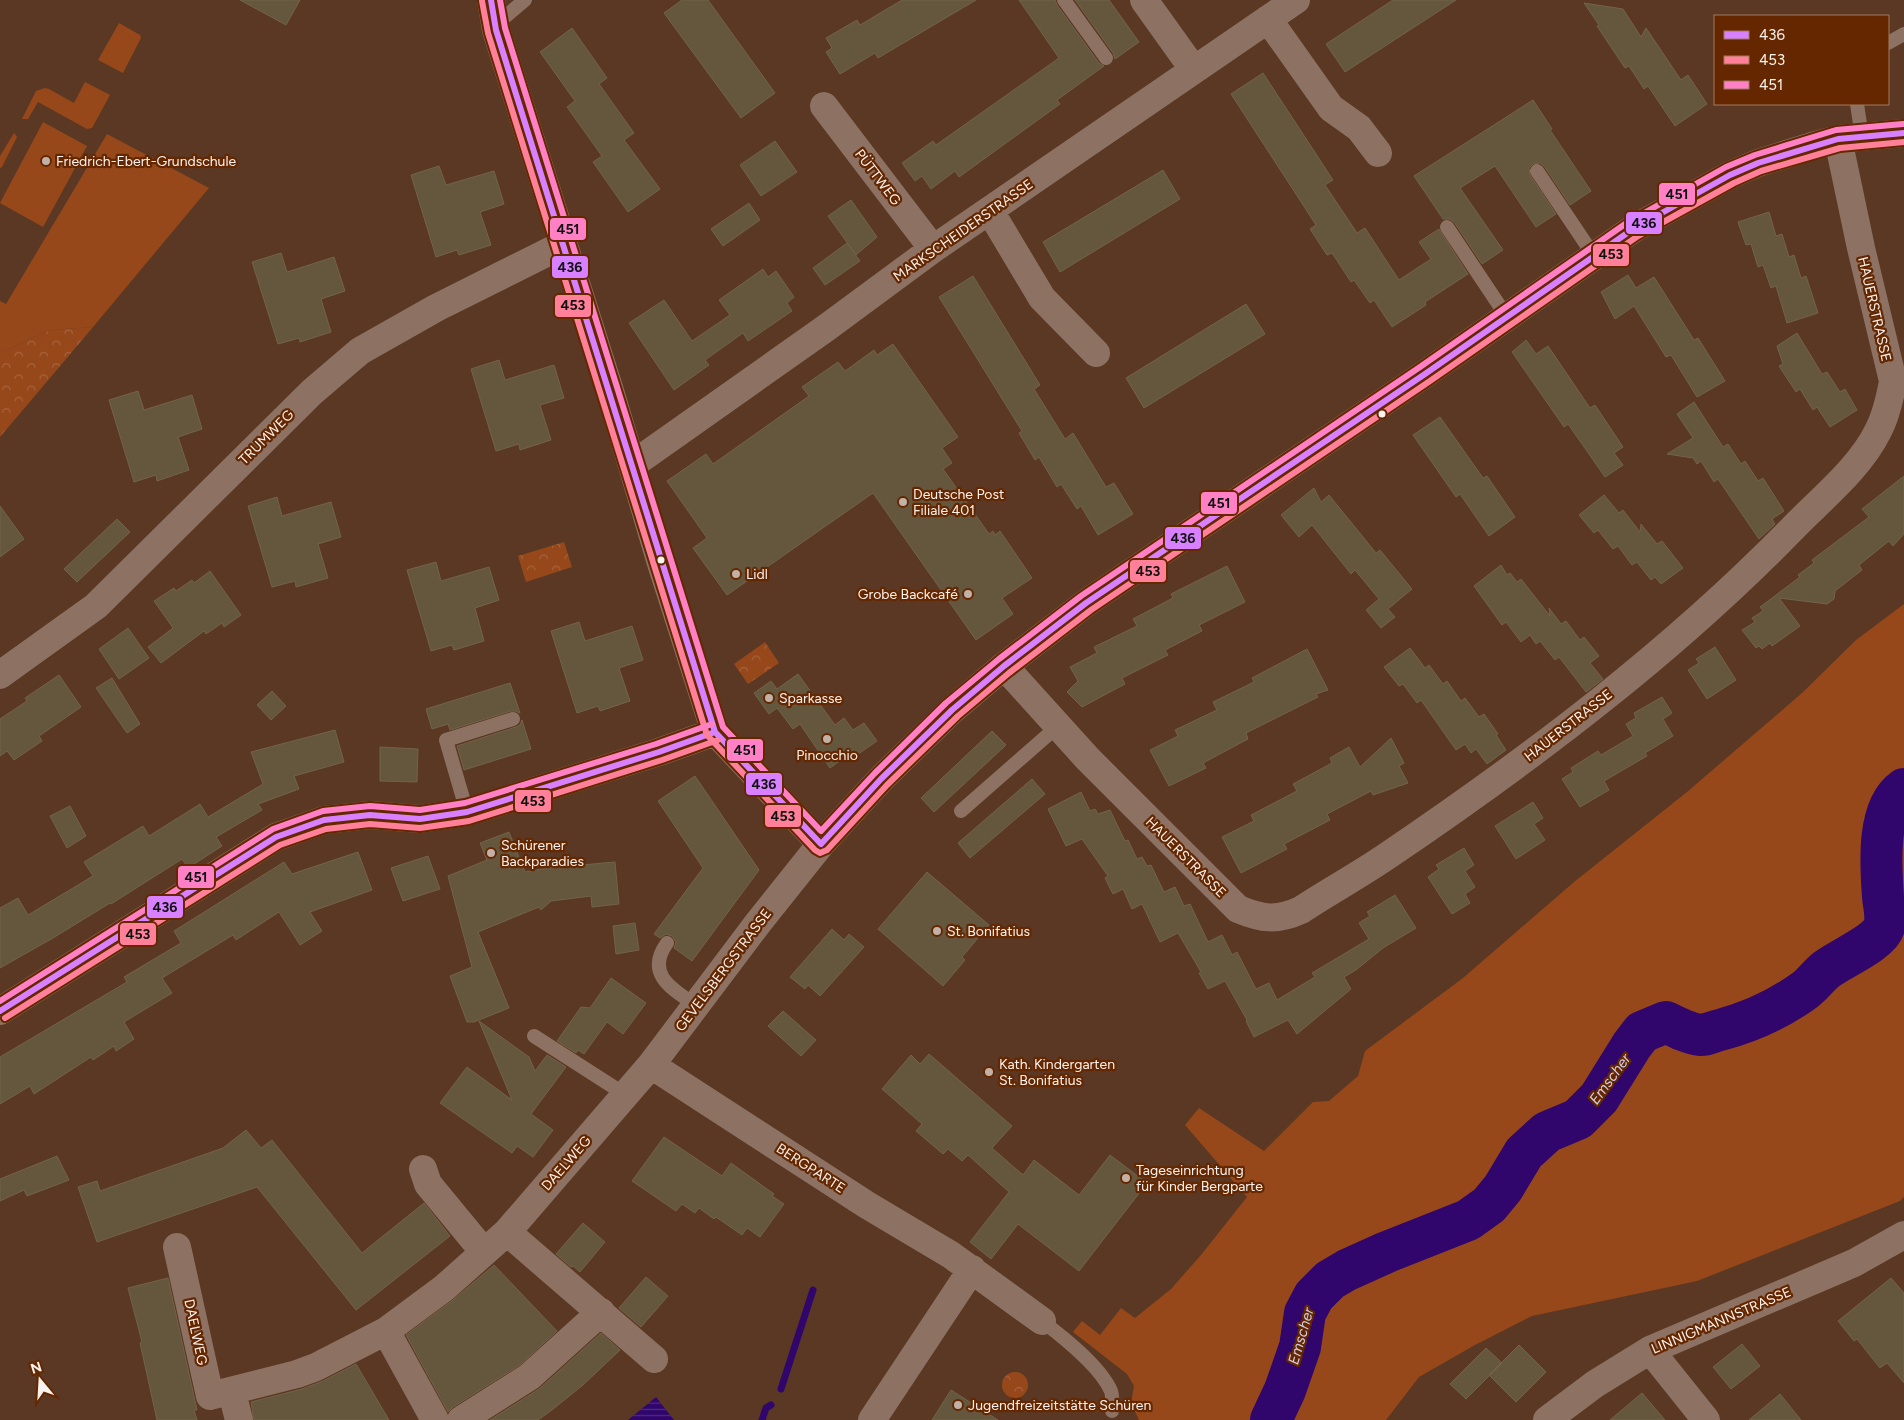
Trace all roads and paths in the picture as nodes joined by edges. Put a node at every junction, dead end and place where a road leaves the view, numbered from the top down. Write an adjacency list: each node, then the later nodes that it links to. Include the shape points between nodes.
1 (525, 0): 5 (lane)
2 (1064, 0): 9 (lane)
3 (1144, 0): 10 (street)
4 (1296, 0): 6 (street, MARKSCHEIDERSTRASSE)
5 (492, 13): 19 (street)
6 (1268, 19): 10 (street, MARKSCHEIDERSTRASSE); 15 (street, via 1331,108 1359,128)
7 (1904, 34): 8 (lane)
8 (1889, 42)
9 (1106, 58)
10 (1194, 70): 17 (street, MARKSCHEIDERSTRASSE)
11 (1857, 105): 14 (lane)
12 (824, 106): 20 (street, PÜTTWEG)
13 (1904, 133): 14 (street, GEVELSBERGSTRASSE)
14 (1850, 138): 21 (street, GEVELSBERGSTRASSE, via 1785,154 1730,175); 28 (street, HAUERSTRASSE, via 1861,248 1892,381 1878,432 1858,461 1769,552 1681,633 1584,715 1388,856 1285,917 1256,917 1238,909)
15 (1378, 153)
16 (1537, 171): 21 (lane)
17 (990, 211): 20 (street, MARKSCHEIDERSTRASSE); 23 (street, via 1042,298)
18 (1447, 227): 22 (lane)
19 (564, 244): 24 (street); 26 (street, TRUMWEG, via 436,308 360,351 312,392 96,606)
20 (933, 249): 24 (street, MARKSCHEIDERSTRASSE)
21 (1594, 256): 22 (street, GEVELSBERGSTRASSE)
22 (1507, 317): 25 (street, GEVELSBERGSTRASSE, via 1086,603)
23 (1096, 353)
24 (632, 465): 29 (street)
25 (1004, 666): 28 (street, HAUERSTRASSE); 32 (street, GEVELSBERGSTRASSE, via 922,737)
26 (0, 675)
27 (513, 719): 31 (lane, via 446,740)
28 (1058, 726): 30 (lane)
29 (715, 732): 31 (street); 32 (street)
30 (961, 811)
31 (467, 812): 35 (street, via 420,818 370,815 324,820 276,837)
32 (821, 844): 34 (street, GEVELSBERGSTRASSE)
33 (667, 943): 34 (lane, via 662,949 659,973 666,984)
34 (697, 1006): 37 (street, GEVELSBERGSTRASSE)
35 (0, 1010)
36 (534, 1036): 38 (lane)
37 (652, 1065): 38 (street, GEVELSBERGSTRASSE); 44 (street, BERGPARTE)
38 (626, 1095): 40 (street, DAELWEG)
39 (423, 1169): 43 (street, via 428,1184)
40 (507, 1232): 43 (street, DAELWEG); 45 (street)
41 (1903, 1238): 48 (street, LINNIGMANNSTRASSE, via 1854,1263)
42 (177, 1247): 50 (street, DAELWEG, via 210,1396)
43 (484, 1252): 47 (street, DAELWEG, via 444,1288)
44 (972, 1269): 46 (street, BERGPARTE); 55 (street)
45 (601, 1312): 49 (street); 54 (street, via 529,1377)
46 (1042, 1321): 51 (lane, via 1069,1342 1100,1375 1111,1393)
47 (386, 1331): 50 (street, DAELWEG, via 316,1367); 53 (street)
48 (1650, 1350): 56 (street, LINNIGMANNSTRASSE, via 1595,1384); 57 (street)
49 (654, 1359)
50 (232, 1392): 52 (street)
51 (1112, 1411)
52 (238, 1420)
53 (435, 1420)
54 (461, 1420)
55 (872, 1420)
56 (1547, 1420)
57 (1706, 1420)

